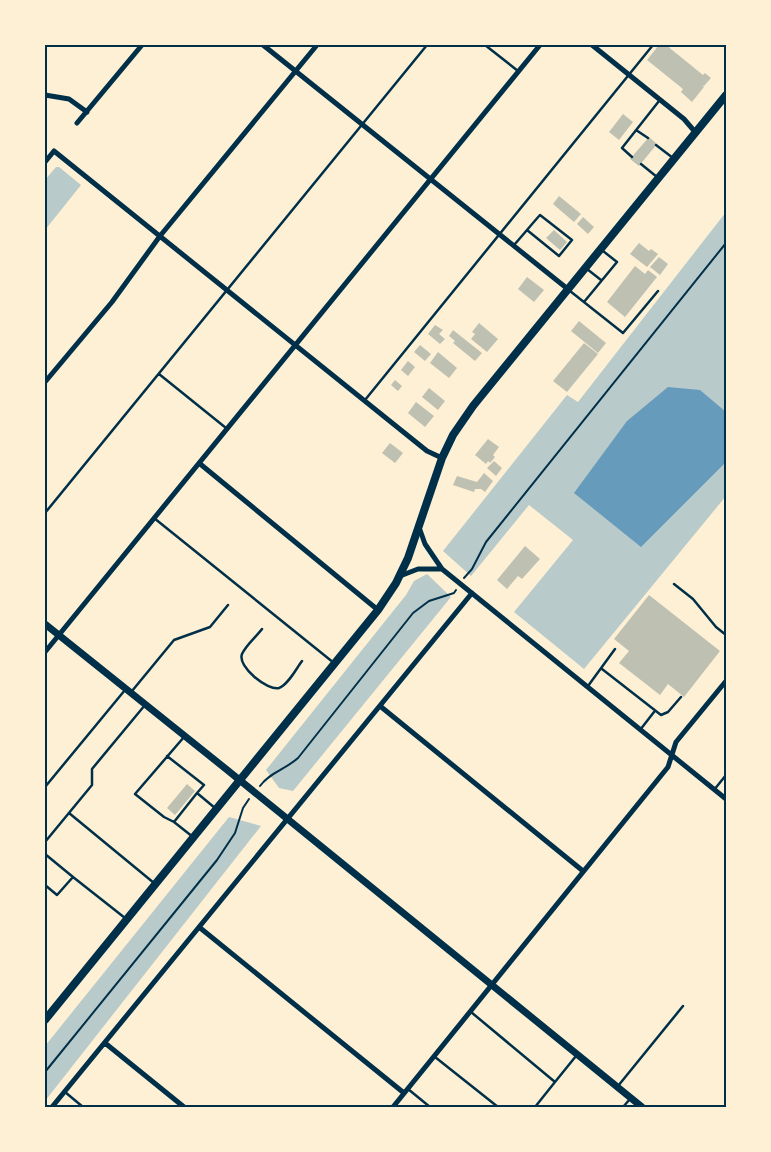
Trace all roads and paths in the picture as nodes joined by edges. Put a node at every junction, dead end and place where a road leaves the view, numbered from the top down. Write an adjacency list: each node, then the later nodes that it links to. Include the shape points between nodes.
1 (142, 45): 15 (street)
2 (263, 45): 9 (street)
3 (317, 45): 9 (street)
4 (427, 45): 17 (lane)
5 (486, 45): 10 (lane)
6 (540, 45): 10 (street)
7 (592, 45): 11 (street)
8 (653, 45): 11 (lane)
9 (296, 71): 17 (street); 30 (street)
10 (518, 72): 27 (street)
11 (629, 75): 14 (street); 29 (lane)
12 (45, 95): 15 (street, via 69,99)
13 (726, 95): 19 (main road)
14 (660, 100): 18 (lane); 19 (street)
15 (87, 112): 16 (street)
16 (77, 123)
17 (362, 125): 27 (street); 37 (lane)
18 (636, 130): 20 (lane); 22 (lane, via 622,148)
19 (696, 133): 23 (main road)
20 (648, 138)
21 (656, 145): 23 (lane)
22 (632, 157)
23 (674, 159): 26 (main road)
24 (45, 162): 30 (street, via 54,151)
25 (641, 164): 26 (lane)
26 (659, 178): 33 (main road)
27 (431, 181): 29 (street); 40 (street)
28 (527, 230): 28 (lane, via 560,256 572,240 540,215); 32 (lane)
29 (499, 235): 32 (street); 43 (lane)
30 (160, 236): 37 (street); 42 (street, via 112,302)
31 (726, 243): 52 (path, via 486,542 472,569)
32 (513, 247): 36 (street)
33 (601, 250): 34 (main road); 35 (lane, via 617,262)
34 (586, 268): 35 (lane); 36 (main road)
35 (601, 280): 39 (lane)
36 (569, 290): 39 (lane); 45 (main road, via 473,406)
37 (228, 291): 40 (street); 41 (lane)
38 (658, 291): 39 (lane, via 623,333)
39 (584, 302)
40 (295, 345): 43 (street); 44 (street)
41 (160, 374): 44 (lane); 47 (lane)
42 (45, 382)
43 (364, 401): 45 (street, via 427,452)
44 (227, 429): 46 (street)
45 (442, 458): 49 (main road)
46 (199, 463): 48 (street); 56 (street)
47 (45, 513)
48 (154, 518): 60 (street); 64 (lane)
49 (420, 530): 50 (street, via 425,544); 51 (main road)
50 (442, 569): 51 (street, via 418,570); 52 (street)
51 (400, 576): 56 (main road)
52 (460, 583): 54 (street); 81 (path, via 454,593 429,601 414,613 298,758 280,772 266,777)
53 (674, 584): 59 (lane, via 693,599)
54 (472, 593): 67 (street); 71 (street)
55 (228, 605): 68 (lane, via 210,627 174,640)
56 (378, 610): 64 (main road)
57 (45, 624): 60 (main road)
58 (262, 629): 63 (lane, via 242,654 241,660 256,678 277,689)
59 (726, 635)
60 (58, 636): 62 (street); 68 (main road)
61 (616, 649): 65 (lane)
62 (45, 652)
63 (302, 661)
64 (335, 663): 78 (main road)
65 (602, 669): 67 (lane); 72 (lane)
66 (726, 681): 75 (street, via 676,742)
67 (587, 687): 73 (street)
68 (129, 690): 70 (main road); 79 (lane)
69 (681, 697): 72 (lane, via 665,714)
70 (146, 704): 74 (main road); 85 (lane, via 92,770 92,785)
71 (380, 706): 86 (street); 91 (street)
72 (654, 712): 73 (lane)
73 (640, 730): 75 (street)
74 (185, 736): 76 (lane); 78 (main road)
75 (671, 755): 80 (street); 91 (street, via 668,767)
76 (167, 756): 82 (lane, via 204,784); 87 (lane, via 135,794 164,818)
77 (726, 775): 80 (lane)
78 (240, 779): 81 (main road); 84 (main road)
79 (45, 787)
80 (714, 790): 83 (street)
81 (255, 792): 86 (main road); 104 (path, via 242,808 235,833 217,860)
82 (197, 793): 84 (lane); 87 (lane)
83 (726, 799)
84 (216, 809): 88 (main road)
85 (69, 813): 89 (lane); 93 (lane)
86 (288, 818): 96 (street); 97 (main road)
87 (174, 822): 88 (lane)
88 (193, 837): 93 (main road)
89 (45, 842)
90 (45, 854): 92 (lane)
91 (583, 870): 97 (street)
92 (73, 877): 94 (lane, via 58,896); 95 (lane)
93 (155, 884): 95 (main road)
94 (45, 885)
95 (126, 919): 100 (main road)
96 (199, 927): 101 (street); 107 (street)
97 (490, 986): 99 (street); 102 (main road)
98 (683, 1006): 106 (lane)
99 (470, 1011): 103 (street); 105 (lane)
100 (45, 1020)
101 (104, 1043): 108 (street); 112 (street)
102 (576, 1055): 105 (lane); 106 (main road)
103 (434, 1056): 107 (street); 115 (lane)
104 (45, 1072)
105 (555, 1082): 116 (lane)
106 (617, 1087): 109 (main road)
107 (406, 1091): 113 (street); 114 (lane)
108 (65, 1092): 110 (street); 111 (lane)
109 (631, 1098): 117 (lane); 118 (main road)
110 (52, 1107)
111 (83, 1107)
112 (184, 1107)
113 (393, 1107)
114 (430, 1107)
115 (498, 1107)
116 (535, 1107)
117 (623, 1107)
118 (642, 1107)

